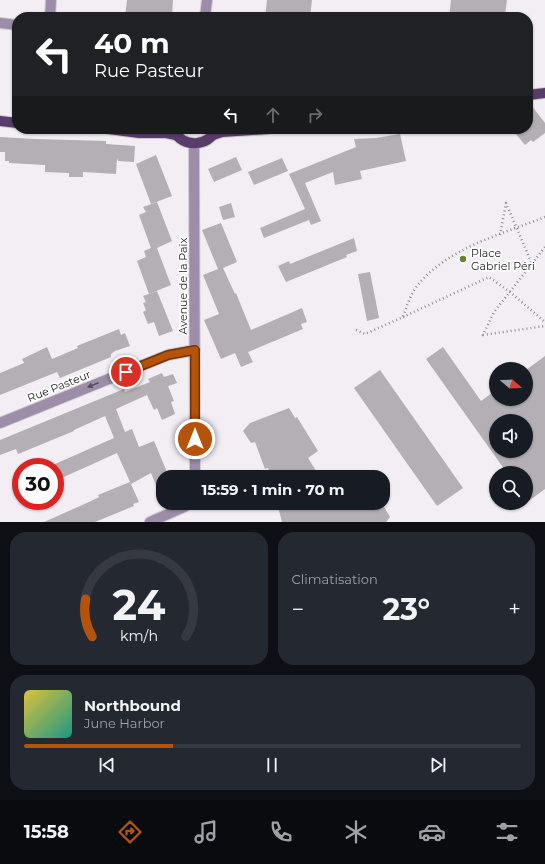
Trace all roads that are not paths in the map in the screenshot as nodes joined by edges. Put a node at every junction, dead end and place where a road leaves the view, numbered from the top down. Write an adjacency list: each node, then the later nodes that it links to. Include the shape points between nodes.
1 (51, 0): 3 (street)
2 (207, 0): 4 (street)
3 (50, 12)
4 (206, 12)
5 (0, 23): 6 (street)
6 (12, 24)
7 (545, 93): 8 (main road)
8 (533, 94)
9 (0, 121): 10 (main road)
10 (12, 122)
11 (176, 134): 13 (main road, via 184,141)
12 (213, 134): 13 (main road, via 204,142)
13 (194, 144): 14 (street, Avenue de la Paix)
14 (195, 350): 15 (street, Rue Pasteur, one-way to 15, via 168,355); 16 (street, Avenue de la Paix)
15 (0, 423)
16 (195, 470)
17 (177, 510): 18 (street)
18 (150, 522)

